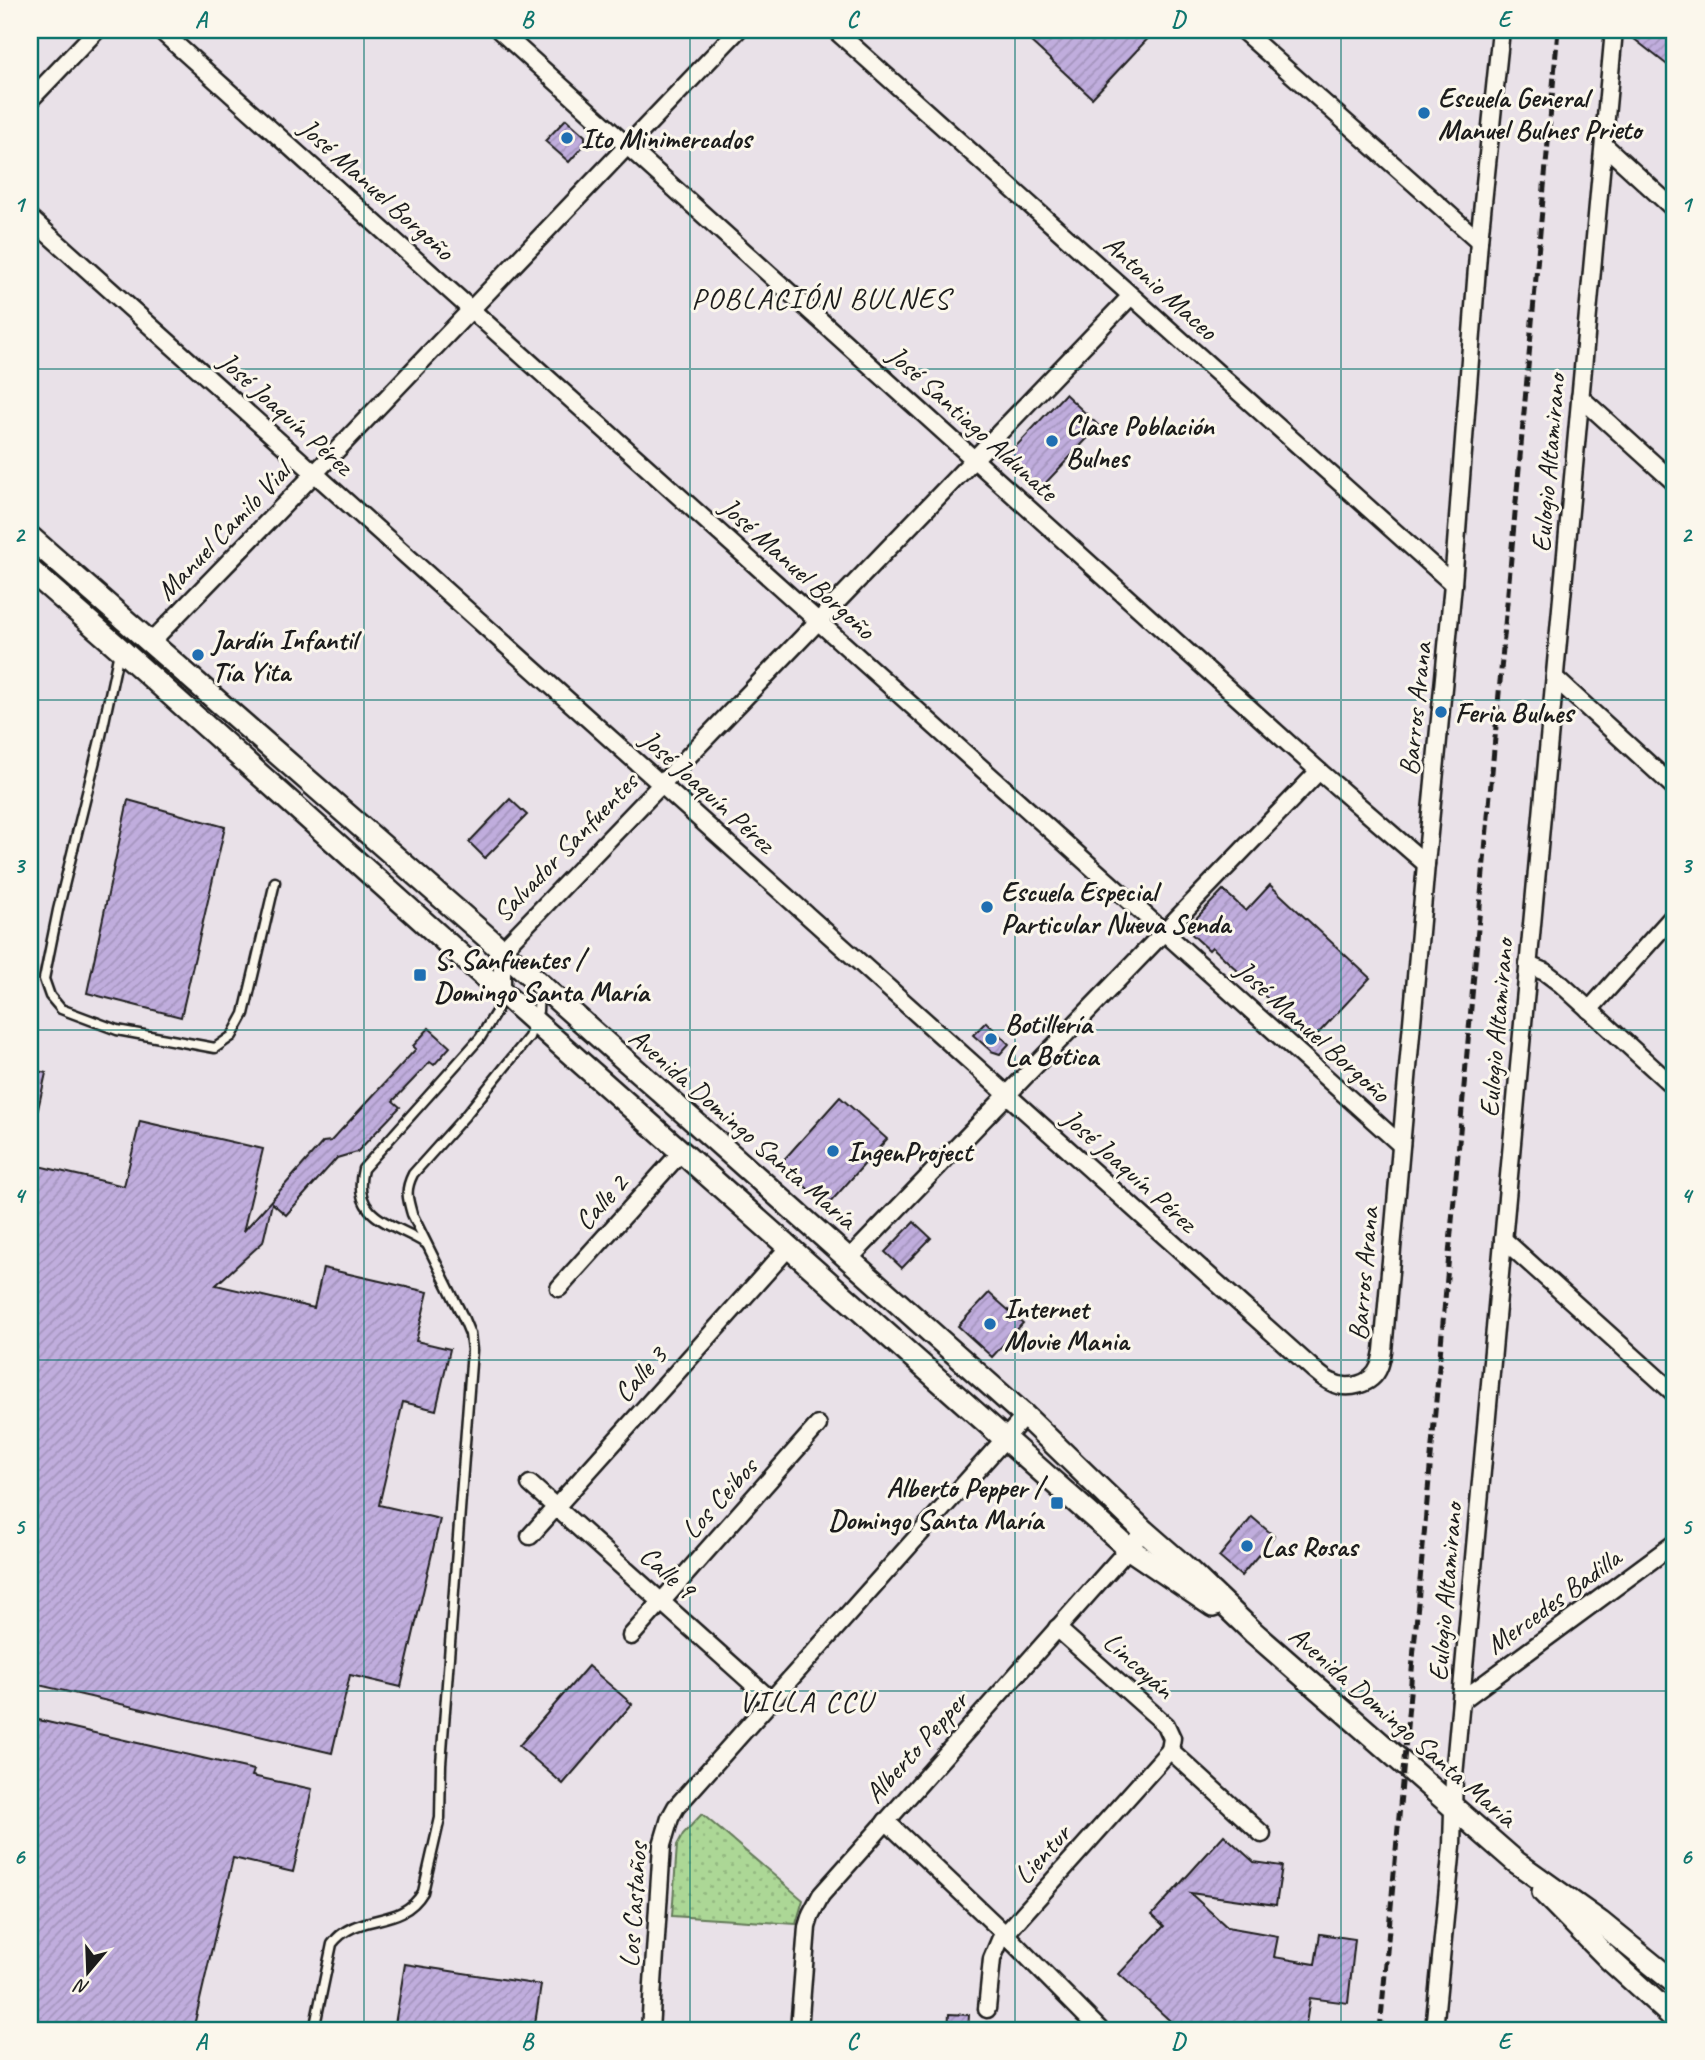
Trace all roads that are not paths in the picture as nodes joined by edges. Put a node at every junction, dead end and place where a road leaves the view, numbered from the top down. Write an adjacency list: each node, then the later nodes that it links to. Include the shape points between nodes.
1 (97, 30): 9 (street)
2 (160, 30): 16 (street, José Manuel Borgoño)
3 (499, 30): 11 (street, José Santiago Aldunate)
4 (738, 30): 11 (street, Manuel Camilo Vial)
5 (835, 30): 15 (street, Antonio Maceo)
6 (1242, 30): 14 (street)
7 (1501, 30): 14 (street, Barros Arana)
8 (1614, 30): 10 (street, Eulogio Altamirano)
9 (30, 100)
10 (1604, 145): 12 (street); 17 (street, Eulogio Altamirano)
11 (627, 146): 16 (street, Manuel Camilo Vial); 18 (street, José Santiago Aldunate)
12 (1675, 210)
13 (30, 218): 19 (street, José Joaquín Pérez)
14 (1479, 241): 23 (street, Barros Arana)
15 (1132, 296): 18 (street, Salvador Sanfuentes); 23 (street, Antonio Maceo)
16 (471, 309): 19 (street, Manuel Camilo Vial); 24 (street, José Manuel Borgoño)
17 (1580, 397): 20 (street); 27 (street, Eulogio Altamirano)
18 (974, 459): 24 (street, Salvador Sanfuentes); 28 (street, José Santiago Aldunate)
19 (315, 473): 25 (street, Manuel Camilo Vial); 29 (street, José Joaquín Pérez)
20 (1675, 483)
21 (30, 537): 25 (main road, Avenida Domingo Santa María)
22 (30, 570): 26 (main road, Avenida Domingo Santa María)
23 (1453, 584): 31 (street, Barros Arana)
24 (818, 621): 29 (street, Salvador Sanfuentes); 34 (street, José Manuel Borgoño)
25 (151, 642): 26 (main road); 35 (main road, Avenida Domingo Santa María)
26 (120, 649): 32 (lane, via 44,979 50,996 61,1009 117,1030 215,1048 232,1036 244,1014); 38 (main road, Avenida Domingo Santa María)
27 (1555, 678): 30 (street); 36 (street, Eulogio Altamirano)
28 (1319, 771): 31 (street, José Santiago Aldunate); 34 (street)
29 (661, 784): 35 (street, Salvador Sanfuentes); 42 (street, José Joaquín Pérez)
30 (1675, 788)
31 (1426, 864): 43 (street, Barros Arana)
32 (275, 882)
33 (1675, 914): 39 (street)
34 (1164, 933): 42 (street); 43 (street, José Manuel Borgoño)
35 (502, 950): 37 (main road, Avenida Domingo Santa María); 38 (street, Salvador Sanfuentes)
36 (1528, 965): 39 (street, via 1553,978); 45 (street, Eulogio Altamirano)
37 (539, 985): 40 (lane); 48 (main road, Avenida Domingo Santa María)
38 (502, 992): 40 (main road, Avenida Domingo Santa María); 46 (lane, via 496,1013 480,1038 363,1169 363,1199 373,1214)
39 (1589, 1010): 41 (street)
40 (535, 1021): 44 (main road, Avenida Domingo Santa María); 46 (lane, via 525,1044 407,1186 412,1214)
41 (1675, 1088)
42 (1007, 1095): 48 (street); 50 (street, José Joaquín Pérez, via 1313,1369 1329,1382)
43 (1401, 1145): 50 (street, Barros Arana, via 1383,1351 1378,1370)
44 (682, 1151): 47 (main road, Avenida Domingo Santa María); 49 (street, Calle 2)
45 (1503, 1239): 51 (street); 66 (street, Eulogio Altamirano)
46 (425, 1243): 76 (lane, via 463,1317 472,1350 440,1818 423,1892 416,1903 406,1912 349,1928 332,1944)
47 (789, 1247): 54 (main road, Avenida Domingo Santa María); 56 (street, Calle 3)
48 (849, 1259): 52 (main road, Avenida Domingo Santa María)
49 (559, 1289)
50 (1360, 1385)
51 (1675, 1394)
52 (1025, 1416): 54 (street, Los Castaños); 57 (main road, Avenida Domingo Santa María)
53 (818, 1426): 61 (street, Los Ceibos)
54 (1005, 1438): 60 (main road, Avenida Domingo Santa María); 65 (street, Los Castaños)
55 (530, 1484): 56 (street, Calle 9)
56 (555, 1507): 58 (street, Calle 3); 61 (street, Calle 9)
57 (1144, 1531): 60 (street, Alberto Pepper); 63 (main road, Avenida Domingo Santa María)
58 (530, 1536)
59 (1675, 1544): 66 (street, Mercedes Badilla)
60 (1128, 1548): 62 (street, Alberto Pepper); 63 (main road, Avenida Domingo Santa María)
61 (661, 1602): 64 (street, Los Ceibos); 65 (street, Calle 9)
62 (1057, 1628): 67 (street, Lincoyán, via 1166,1725 1172,1738); 69 (street, Alberto Pepper)
63 (1253, 1632): 68 (main road, Avenida Domingo Santa María)
64 (631, 1636)
65 (771, 1700): 77 (street, Los Castaños, via 676,1807 665,1831)
66 (1461, 1701): 68 (street, Eulogio Altamirano)
67 (1170, 1750): 70 (street, Lincoyán); 72 (street, Lientur)
68 (1454, 1807): 71 (main road, Avenida Domingo Santa María); 80 (street, Eulogio Altamirano)
69 (886, 1821): 72 (street); 78 (street, Alberto Pepper, via 827,1886 811,1914)
70 (1262, 1834)
71 (1516, 1862): 73 (main road, Avenida Domingo Santa María); 75 (main road, Avenida Domingo Santa María, via 1574,1925)
72 (1005, 1934): 74 (street, Lientur, via 992,1959); 79 (street)
73 (1675, 1983)
74 (986, 2008)
75 (1675, 2019)
76 (314, 2030)
77 (650, 2030)
78 (799, 2030)
79 (1100, 2030)
80 (1434, 2030)

